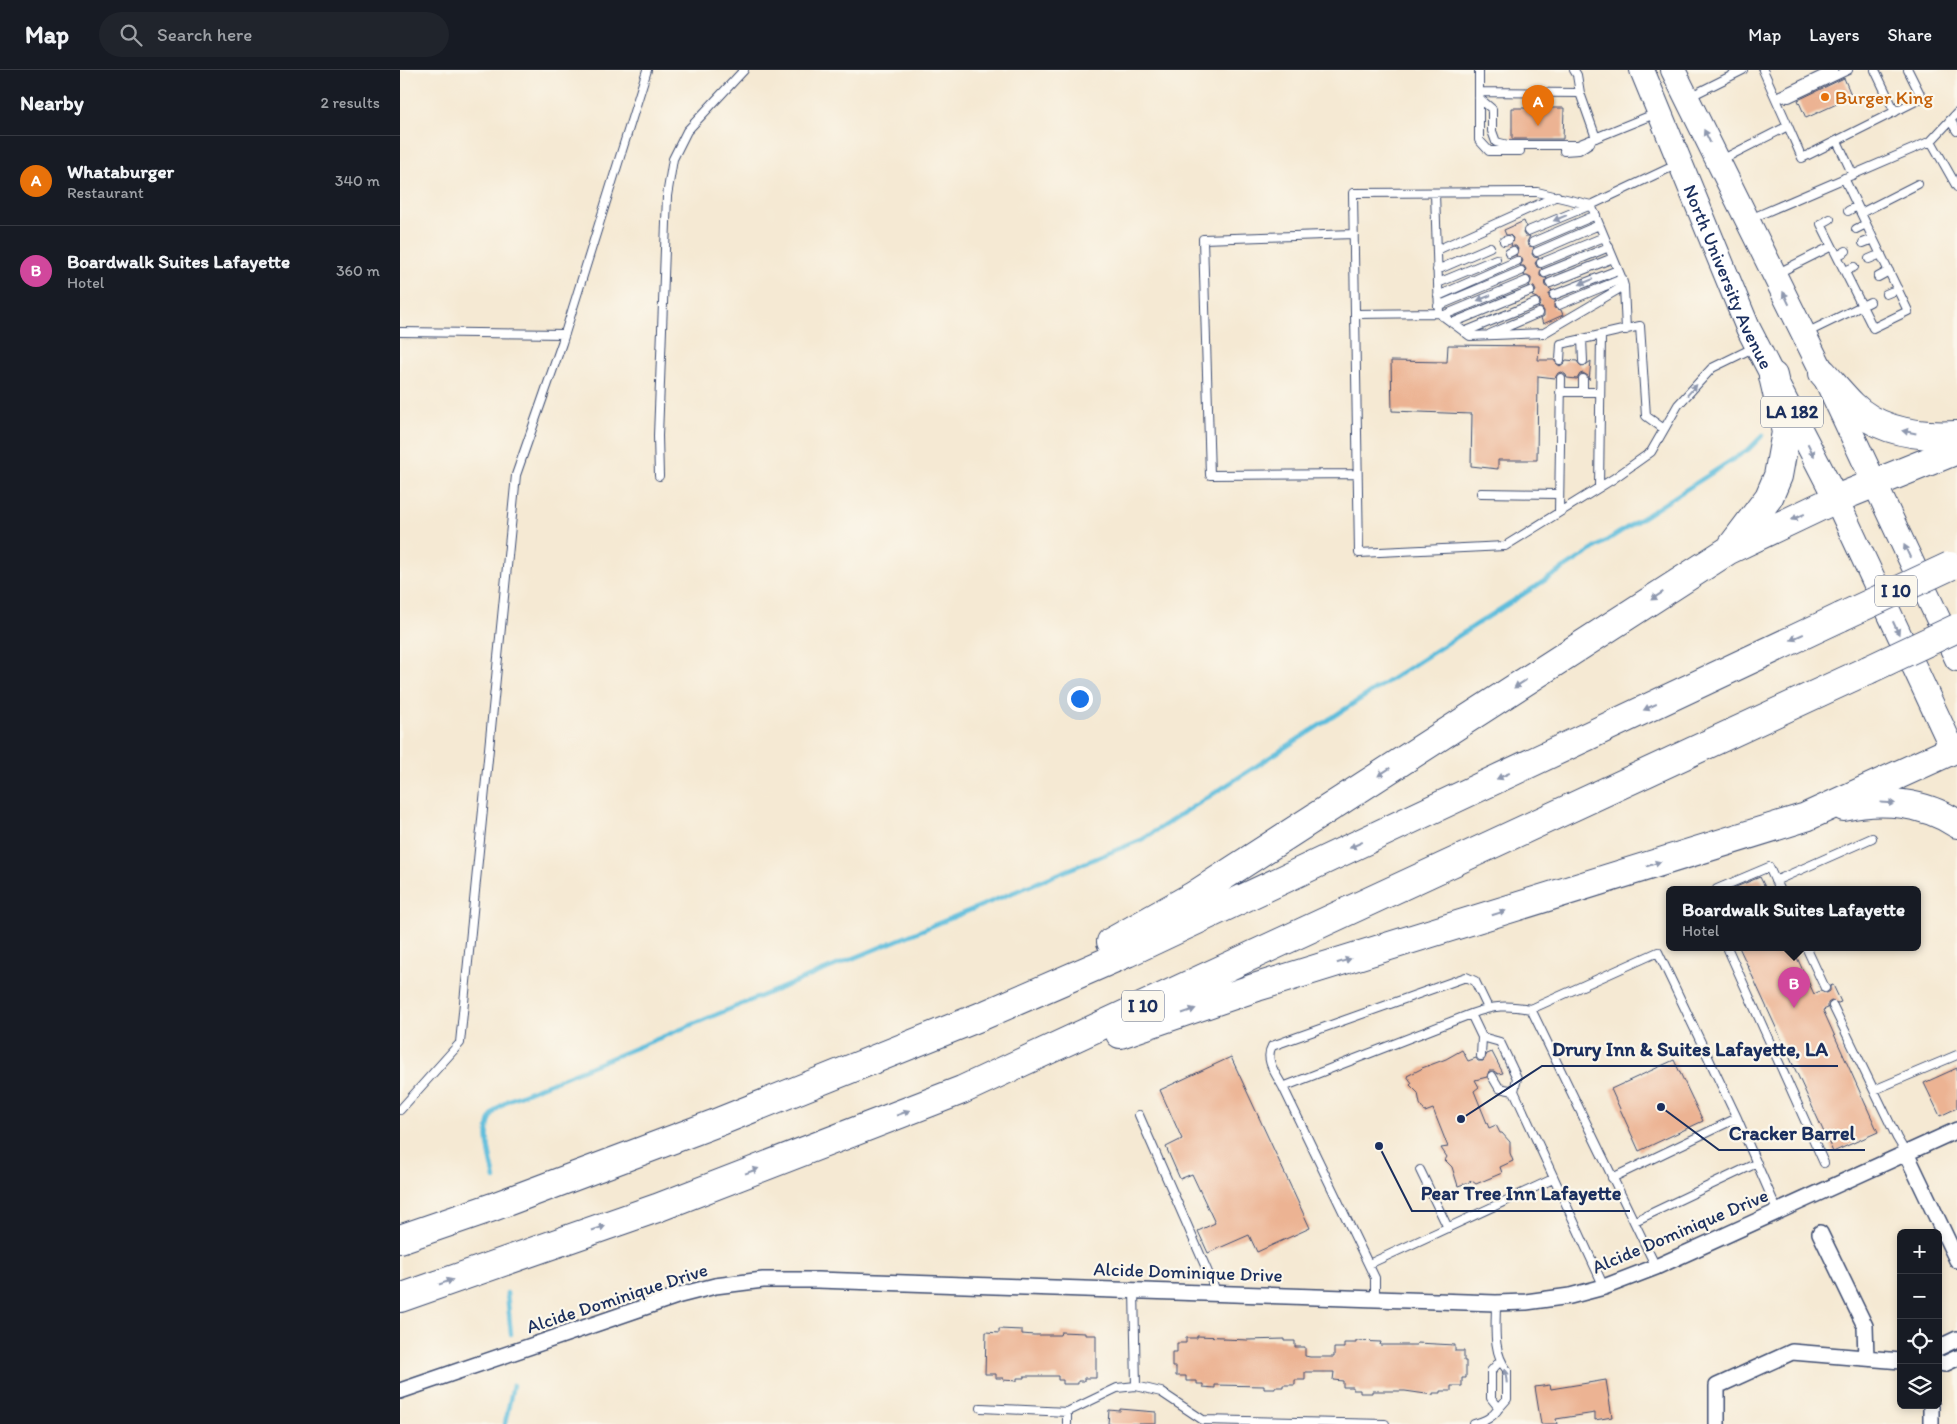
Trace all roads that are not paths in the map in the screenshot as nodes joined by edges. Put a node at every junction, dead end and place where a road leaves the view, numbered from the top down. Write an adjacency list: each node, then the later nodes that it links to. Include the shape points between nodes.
1 (647, 70): 95 (lane)
2 (744, 70): 114 (lane, via 687,131 673,159 667,196)
3 (1479, 70): 15 (lane)
4 (1574, 70): 14 (lane, via 1578,75)
5 (1642, 70): 18 (main road, North University Avenue / LA 182)
6 (1673, 70): 17 (main road, North University Avenue / LA 182)
7 (1743, 70): 13 (lane)
8 (1763, 70): 16 (lane)
9 (1833, 70): 16 (lane)
10 (1848, 70): 16 (lane, via 1789,98)
11 (1875, 70): 19 (lane)
12 (1908, 70): 19 (lane, via 1922,98)
13 (1731, 73): 17 (lane)
14 (1580, 93): 15 (lane); 24 (lane)
15 (1479, 95): 24 (lane, via 1492,109 1492,131 1496,142 1566,146); 24 (lane, via 1479,140 1489,151 1579,150)
16 (1776, 97): 22 (lane)
17 (1688, 98): 27 (main road, North University Avenue / LA 182, one-way to 17)
18 (1659, 112): 24 (lane); 28 (main road, North University Avenue / LA 182)
19 (1895, 112): 25 (lane)
20 (1957, 113): 21 (lane)
21 (1950, 120): 23 (lane); 26 (lane)
22 (1788, 126): 25 (lane, via 1802,158); 27 (lane)
23 (1957, 131)
24 (1596, 138)
25 (1837, 141): 29 (lane)
26 (1931, 141): 29 (lane); 32 (lane)
27 (1719, 161): 39 (main road, North University Avenue / LA 182)
28 (1680, 164): 35 (lane); 100 (main road, North University Avenue / LA 182)
29 (1853, 175): 30 (lane)
30 (1844, 178): 36 (lane); 39 (lane)
31 (1918, 184): 36 (lane)
32 (1957, 187)
33 (1435, 193): 34 (lane, via 1537,192); 45 (lane, via 1353,193); 54 (lane)
34 (1557, 196): 35 (lane); 54 (lane)
35 (1591, 205): 38 (lane); 44 (lane, one-way to 44)
36 (1859, 209): 37 (lane); 42 (lane)
37 (1848, 211)
38 (1596, 215): 41 (lane); 49 (lane)
39 (1748, 220): 71 (main road, North University Avenue / LA 182)
40 (1830, 220): 51 (lane, via 1821,224)
41 (1599, 224): 46 (lane); 56 (lane)
42 (1866, 224): 43 (lane); 48 (lane)
43 (1856, 229)
44 (1528, 231)
45 (1354, 234): 90 (lane); 113 (lane, via 1202,239 1210,475)
46 (1604, 237): 53 (lane); 63 (lane)
47 (1839, 238): 51 (lane)
48 (1873, 239): 50 (lane); 57 (lane)
49 (1532, 242)
50 (1863, 243)
51 (1831, 244): 58 (lane); 71 (lane)
52 (1490, 247): 65 (lane)
53 (1609, 247): 59 (lane); 70 (lane)
54 (1437, 250): 65 (lane)
55 (1846, 251): 58 (lane)
56 (1536, 252)
57 (1881, 254): 61 (lane); 69 (lane)
58 (1837, 256): 68 (lane)
59 (1613, 258): 66 (lane); 76 (lane)
60 (1496, 259): 75 (lane)
61 (1869, 259)
62 (1517, 261): 83 (lane)
63 (1541, 263)
64 (1854, 267): 68 (lane)
65 (1437, 270): 75 (lane)
66 (1618, 270): 74 (lane); 82 (lane, one-way to 82)
67 (1521, 271): 88 (lane)
68 (1844, 271): 78 (lane)
69 (1889, 272): 72 (lane); 79 (lane)
70 (1545, 273)
71 (1775, 275): 96 (main road, North University Avenue / LA 182, one-way to 71)
72 (1878, 277)
73 (1526, 281): 88 (lane, one-way to 88)
74 (1623, 282): 86 (lane); 92 (lane); 98 (lane, via 1544,333)
75 (1438, 283): 83 (lane)
76 (1550, 283)
77 (1862, 285): 78 (lane)
78 (1853, 289): 87 (lane)
79 (1898, 289): 81 (lane); 87 (lane, via 1908,311 1873,328)
80 (1530, 291): 91 (lane)
81 (1886, 294)
82 (1554, 295)
83 (1438, 296): 88 (lane)
84 (1870, 302): 87 (lane)
85 (1535, 303): 94 (lane)
86 (1559, 305)
87 (1862, 306): 96 (lane)
88 (1440, 311): 90 (lane); 91 (lane)
89 (1539, 313): 98 (lane)
90 (1355, 314): 113 (lane)
91 (1452, 323): 94 (lane)
92 (1626, 330): 97 (lane); 110 (lane, via 1640,326 1646,416)
93 (400, 332): 95 (lane)
94 (1464, 332): 98 (lane, via 1470,336)
95 (565, 334): 147 (lane, via 516,475 460,1043)
96 (1804, 334): 103 (main road, North University Avenue / LA 182)
97 (1601, 335): 99 (lane); 109 (lane)
98 (1485, 336)
99 (1582, 339): 101 (lane, via 1561,344); 102 (lane)
100 (1757, 346): 104 (main road, North University Avenue / LA 182); 110 (lane, one-way to 100, via 1678,405 1712,368)
101 (1560, 360)
102 (1582, 361)
103 (1823, 373): 111 (highway, one-way to 103, via 1905,432 1875,422 1853,406); 115 (main road, North University Avenue / LA 182)
104 (1773, 376): 119 (main road, North University Avenue / LA 182, one-way to 119); 121 (highway, via 1786,432 1778,476 1769,497)
105 (1561, 378): 107 (lane)
106 (1583, 379): 108 (lane)
107 (1560, 392): 108 (lane); 118 (lane)
108 (1583, 392): 109 (lane)
109 (1600, 392): 116 (lane)
110 (1664, 430): 116 (lane, via 1651,452)
111 (1957, 435)
112 (1957, 450): 115 (highway)
113 (1357, 474): 120 (lane, via 1359,553 1505,546)
114 (659, 476)
115 (1875, 484): 119 (highway); 124 (main road, North University Avenue, one-way to 115)
116 (1599, 487): 120 (lane)
117 (1481, 493): 118 (lane)
118 (1559, 494): 120 (lane)
119 (1836, 499): 121 (highway, one-way to 121); 125 (main road, North University Avenue / LA 182, one-way to 125)
120 (1559, 512)
121 (1729, 550): 139 (highway, one-way to 139, via 1193,896 1103,946)
122 (1954, 564): 139 (highway, I 10, one-way to 139, bridge, via 1127,953 982,1016)
123 (1957, 628): 144 (highway, I 10, bridge)
124 (1957, 659)
125 (1955, 749): 126 (highway)
126 (1806, 817): 127 (highway, one-way to 127, via 1864,802 1890,803 1934,811); 144 (highway, one-way to 126, via 1257,988)
127 (1957, 824)
128 (1872, 838): 129 (lane)
129 (1777, 885): 130 (lane, via 1769,868)
130 (1724, 886)
131 (1729, 951): 153 (lane)
132 (1808, 951): 133 (lane)
133 (1824, 988)
134 (1833, 1006): 145 (lane)
135 (1488, 1008): 136 (lane, via 1509,1005); 137 (lane); 143 (lane, via 1475,981 1466,977 1272,1046 1268,1059)
136 (1531, 1009): 149 (lane, via 1658,952); 155 (lane)
137 (1471, 1014): 138 (lane); 143 (lane)
138 (1482, 1037): 141 (lane); 146 (lane, via 1500,1042 1517,1078)
139 (908, 1044): 161 (highway, I 10, via 716,1123)
140 (1957, 1055): 145 (lane)
141 (1482, 1056)
142 (1492, 1076): 146 (lane, via 1499,1088)
143 (1283, 1087): 163 (lane)
144 (962, 1090): 168 (highway, I 10, one-way to 144, via 657,1208)
145 (1874, 1090): 151 (lane)
146 (1514, 1091): 156 (lane)
147 (400, 1110)
148 (1140, 1115): 167 (lane)
149 (1737, 1118): 152 (lane); 155 (lane)
150 (1957, 1130): 151 (street, Alcide Dominique Drive)
151 (1906, 1153): 157 (street, Alcide Dominique Drive); 162 (street)
152 (1757, 1163): 157 (lane); 158 (lane)
153 (1824, 1163)
154 (1420, 1170): 159 (lane)
155 (1612, 1178): 158 (lane)
156 (1553, 1179): 159 (lane); 165 (lane)
157 (1778, 1212): 164 (street, Alcide Dominique Drive)
158 (1635, 1221): 164 (lane)
159 (1448, 1228): 163 (lane)
160 (1820, 1233): 171 (street, via 1865,1326)
161 (400, 1239)
162 (1957, 1260)
163 (1369, 1264): 169 (lane, via 1375,1278)
164 (1656, 1267): 165 (street, Alcide Dominique Drive)
165 (1604, 1287): 170 (street, Alcide Dominique Drive, via 1570,1296)
166 (1134, 1290): 167 (street, Alcide Dominique Drive); 176 (lane); 177 (street, Alcide Dominique Drive, via 817,1280 763,1280 715,1286 680,1295)
167 (1217, 1293): 169 (street, Alcide Dominique Drive)
168 (400, 1298)
169 (1375, 1298): 170 (street, Alcide Dominique Drive)
170 (1496, 1302): 173 (lane, via 1496,1344)
171 (1866, 1358): 174 (street); 186 (street, via 1792,1352 1717,1386)
172 (1957, 1358): 175 (street)
173 (1500, 1361): 179 (lane, one-way to 173, via 1507,1399 1507,1370); 179 (lane, via 1491,1370 1491,1398)
174 (1897, 1361)
175 (1942, 1363)
176 (1136, 1386): 181 (lane, via 1117,1388); 182 (lane, via 1161,1392)
177 (400, 1391)
178 (981, 1408): 181 (lane)
179 (1499, 1408): 185 (lane, via 1494,1416)
180 (1931, 1409): 187 (street)
181 (1068, 1412): 183 (lane)
182 (1203, 1422): 184 (lane)
183 (1067, 1424)
184 (1385, 1424)
185 (1474, 1424)
186 (1717, 1424)
187 (1931, 1424)

